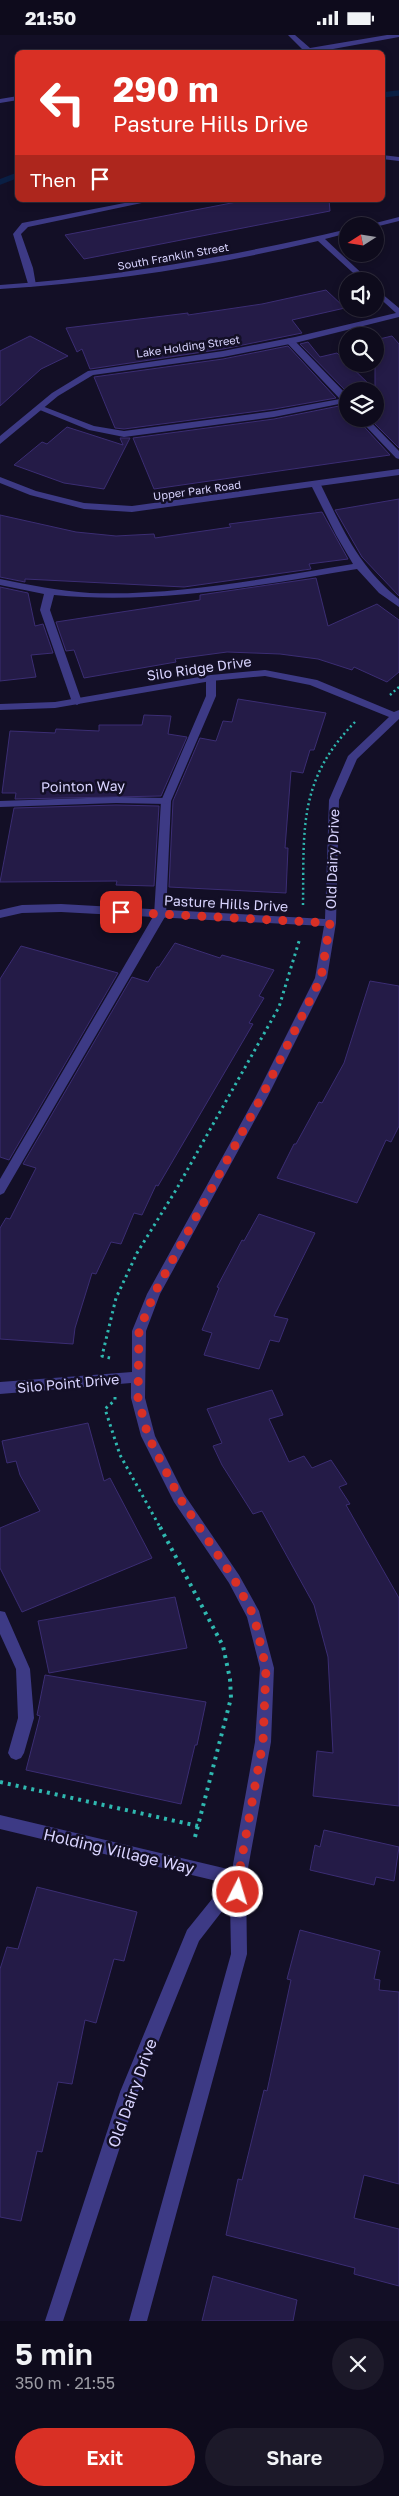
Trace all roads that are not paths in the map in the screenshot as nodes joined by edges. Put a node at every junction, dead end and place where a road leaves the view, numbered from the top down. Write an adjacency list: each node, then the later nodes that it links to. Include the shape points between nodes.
1 (291, 35): 3 (street)
2 (399, 35): 4 (street)
3 (307, 50)
4 (314, 50)
5 (15, 99): 6 (street)
6 (0, 101)
7 (385, 157): 8 (street)
8 (399, 159)
9 (142, 202): 15 (street, via 25,225 17,234)
10 (399, 219): 11 (street)
11 (384, 222)
12 (339, 233): 13 (street, South Franklin Street)
13 (320, 238): 14 (street); 15 (street, South Franklin Street, via 199,265 105,279)
14 (356, 272)
15 (32, 285): 16 (street, South Franklin Street)
16 (0, 287)
17 (384, 299): 18 (street)
18 (399, 313): 19 (street, Lake Holding Street)
19 (290, 341): 20 (street); 22 (street, Lake Holding Street, via 91,373 74,381)
20 (339, 393)
21 (339, 402): 22 (street, via 124,434 92,428)
22 (39, 408): 24 (street, Lake Holding Street)
23 (371, 427): 25 (street)
24 (0, 441)
25 (399, 456)
26 (399, 472): 28 (street, Upper Park Road)
27 (0, 480): 28 (street, Upper Park Road, via 33,493 84,506 132,509)
28 (316, 485): 29 (street)
29 (359, 567): 31 (street, via 158,595); 32 (street)
30 (0, 582): 31 (street)
31 (50, 591): 34 (street, via 45,610)
32 (399, 604)
33 (211, 678): 34 (street, Silo Ridge Drive); 36 (street, Silo Ridge Drive, via 265,673 313,682); 37 (street, via 211,696)
34 (77, 702): 35 (street, Silo Ridge Drive)
35 (0, 707)
36 (397, 715): 41 (street, Old Dairy Drive, via 352,758 334,800)
37 (166, 801): 38 (street, Pointon Way); 40 (street)
38 (0, 804)
39 (0, 914): 40 (street, Pasture Hills Drive, via 61,907)
40 (160, 915): 41 (street, Pasture Hills Drive); 42 (street)
41 (330, 923): 43 (street, Old Dairy Drive, via 321,978 262,1096 154,1294 139,1331)
42 (0, 1190)
43 (137, 1377): 44 (street, Silo Point Drive); 48 (street, Old Dairy Drive, via 138,1398 148,1436 179,1497 234,1579 254,1616 266,1668 263,1742)
44 (0, 1388)
45 (0, 1617): 46 (street, via 23,1669 26,1718)
46 (16, 1753)
47 (0, 1822): 48 (street, Holding Village Way)
48 (238, 1879): 49 (street, Old Dairy Drive, via 193,1936 130,2092); 50 (street, Old Dairy Drive, via 238,1954)
49 (54, 2321)
50 (138, 2321)

